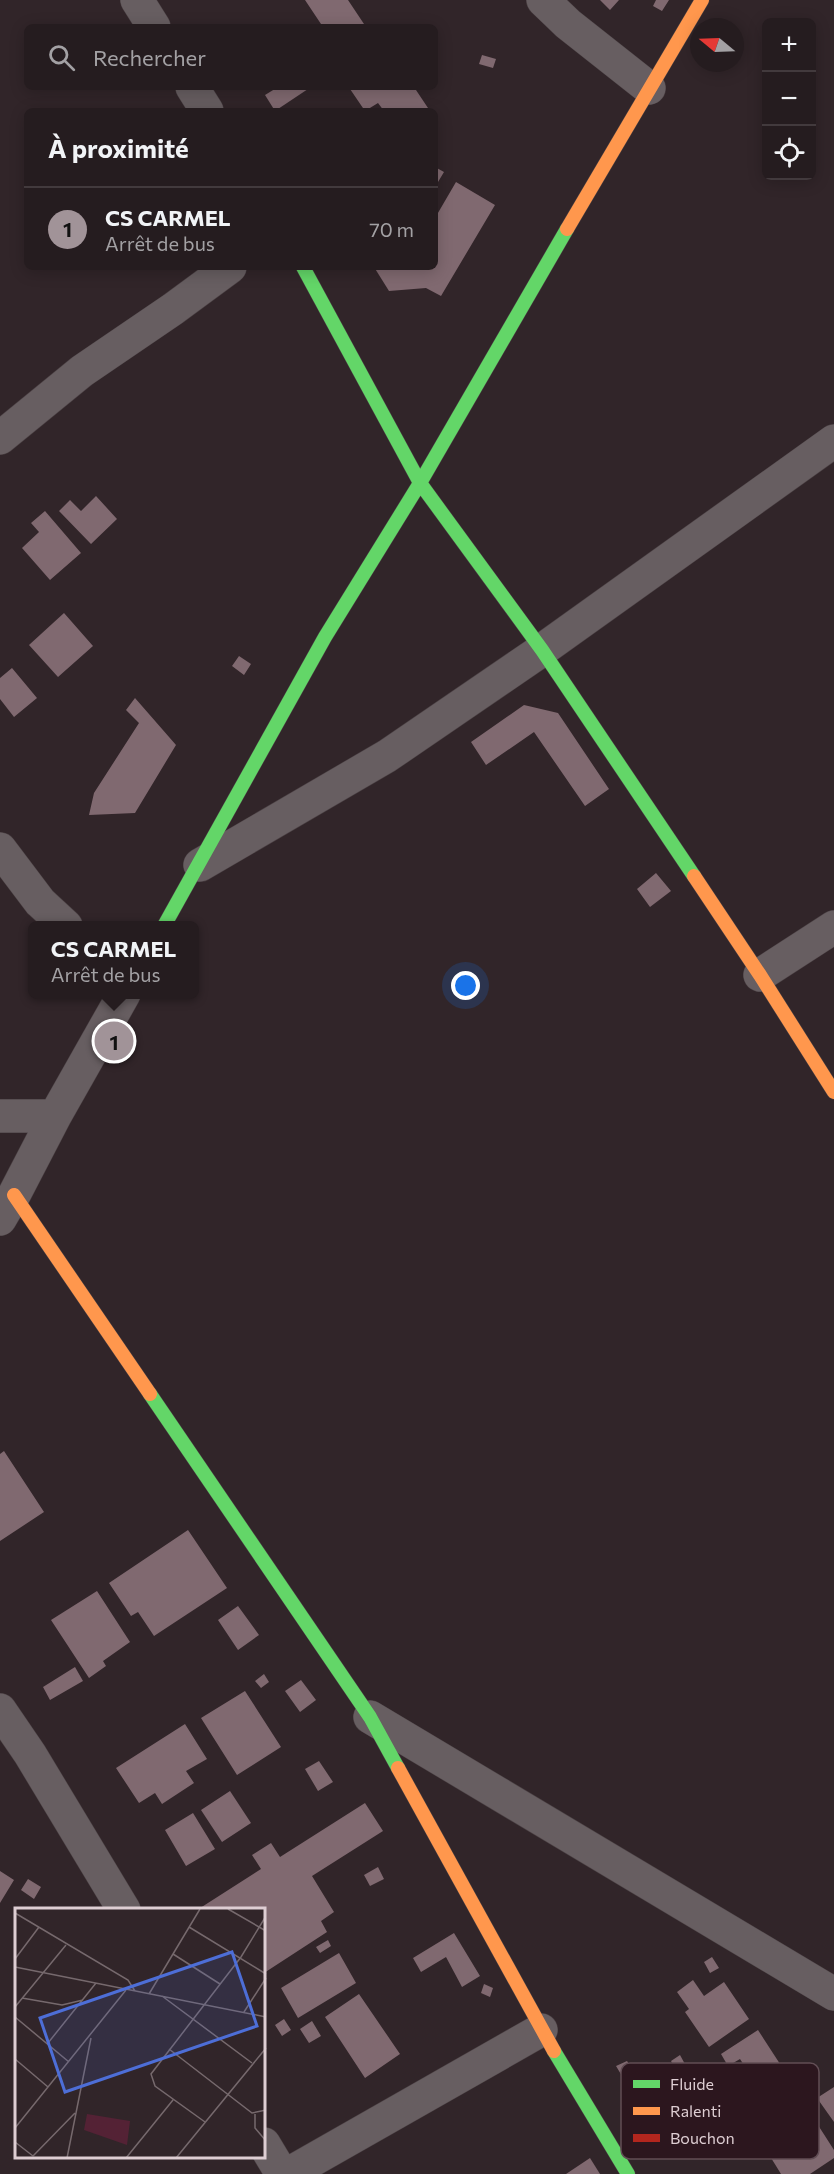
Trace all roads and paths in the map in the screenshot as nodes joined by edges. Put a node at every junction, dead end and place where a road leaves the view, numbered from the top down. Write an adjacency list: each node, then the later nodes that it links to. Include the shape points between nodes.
1 (137, 0): 4 (street)
2 (543, 0): 5 (street)
3 (702, 0): 5 (street)
4 (152, 24)
5 (649, 88): 12 (street)
6 (194, 90): 7 (street)
7 (205, 108)
8 (226, 270): 10 (street, via 82,371)
9 (305, 270): 12 (street)
10 (0, 438)
11 (834, 441): 13 (street)
12 (420, 483): 13 (street); 15 (street, via 326,637)
13 (542, 650): 15 (street, via 387,756); 19 (street)
14 (0, 849): 16 (street, via 40,902)
15 (200, 865): 17 (street)
16 (61, 921)
17 (167, 921)
18 (834, 927): 19 (street)
19 (760, 975): 21 (street)
20 (121, 999): 23 (street)
21 (834, 1092)
22 (0, 1116): 23 (street)
23 (55, 1116): 24 (street)
24 (7, 1207): 26 (street)
25 (0, 1710): 27 (street)
26 (370, 1718): 28 (street); 29 (street)
27 (123, 1908)
28 (834, 1994)
29 (541, 2030): 32 (street); 33 (street)
30 (266, 2147): 31 (street)
31 (282, 2174)
32 (288, 2174)
33 (628, 2174)

